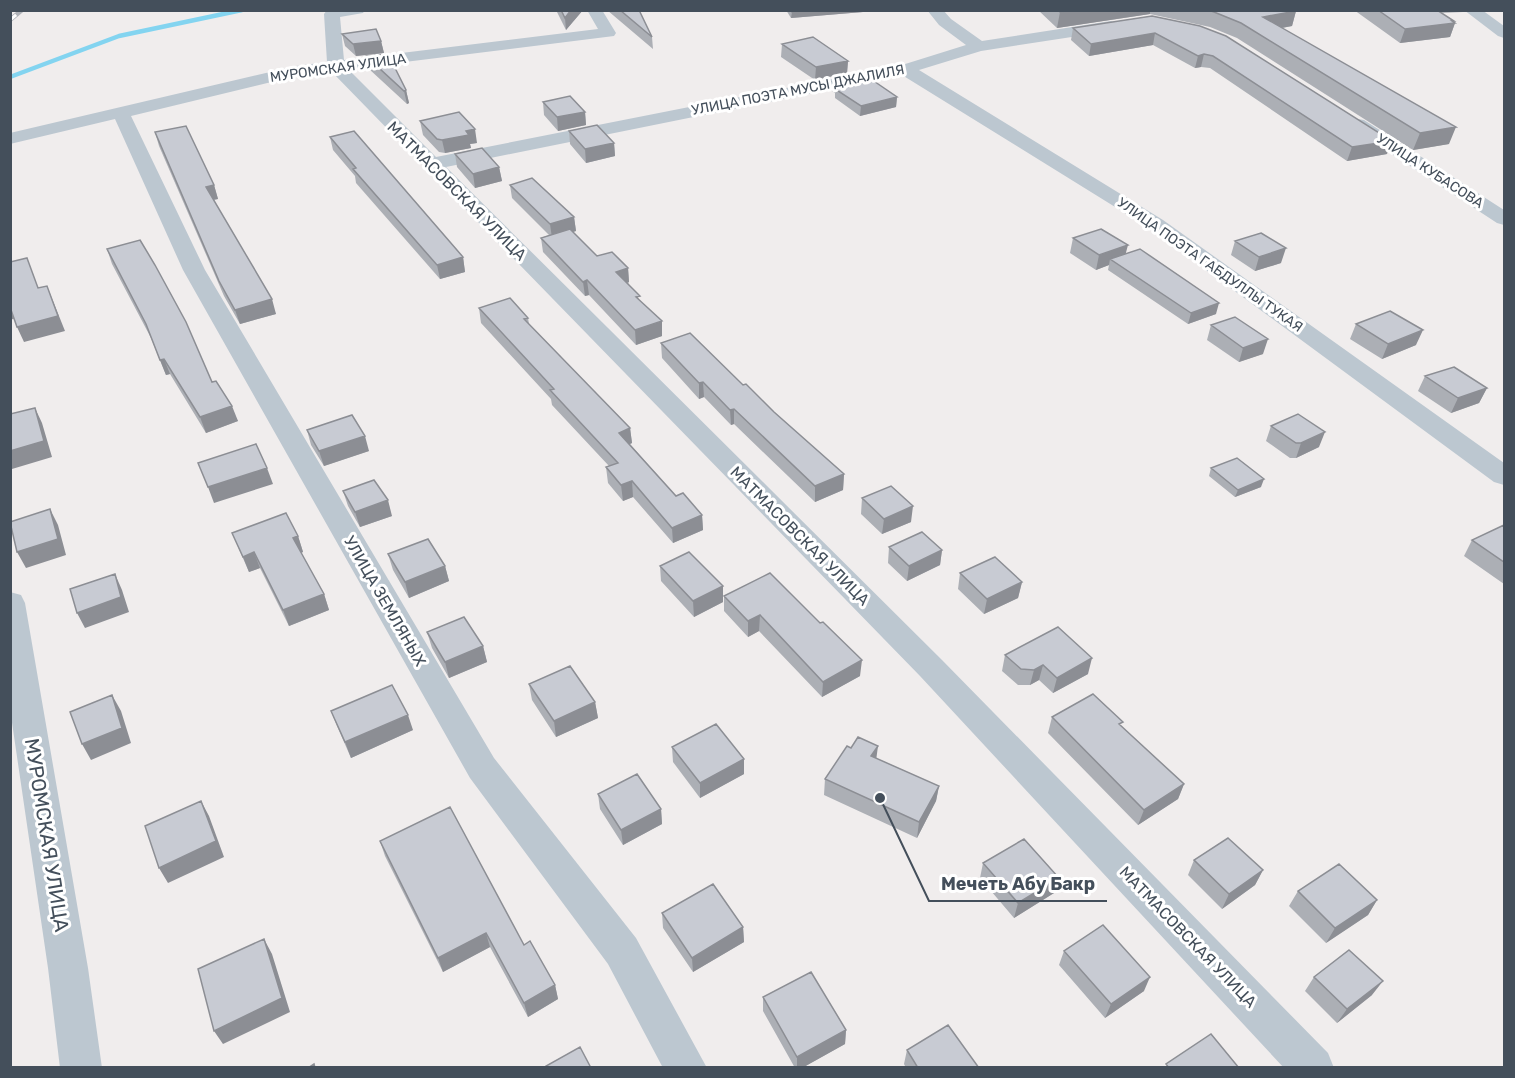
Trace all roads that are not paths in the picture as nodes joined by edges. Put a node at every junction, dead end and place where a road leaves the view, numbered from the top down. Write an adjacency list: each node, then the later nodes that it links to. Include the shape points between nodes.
1 (358, 10): 8 (street, via 332,14)
2 (594, 10): 8 (street, МУРОМСКАЯ УЛИЦА, via 608,33)
3 (934, 10): 7 (street)
4 (1471, 10): 6 (street)
5 (1131, 23): 7 (street, УЛИЦА ПОЭТА МУСЫ ДЖАЛИЛЯ)
6 (1504, 33)
7 (980, 46): 9 (street, УЛИЦА ПОЭТА МУСЫ ДЖАЛИЛЯ)
8 (336, 68): 10 (street, МУРОМСКАЯ УЛИЦА, via 296,71); 13 (street, МАТМАСОВСКАЯ УЛИЦА)
9 (905, 69): 13 (street, УЛИЦА ПОЭТА МУСЫ ДЖАЛИЛЯ); 15 (street, УЛИЦА ПОЭТА ГАБДУЛЛЫ ТУКАЯ, via 1156,224)
10 (121, 112): 12 (street, МУРОМСКАЯ УЛИЦА); 18 (street, УЛИЦА ЗЕМЛЯНЫХ, via 194,270 482,768 622,951)
11 (1340, 113): 14 (street, УЛИЦА КУБАСОВА)
12 (10, 139)
13 (430, 164): 19 (street, МАТМАСОВСКАЯ УЛИЦА, via 931,668)
14 (1504, 219)
15 (1504, 476)
16 (10, 603): 17 (street, МУРОМСКАЯ УЛИЦА)
17 (81, 1068)
18 (686, 1068)
19 (1313, 1068)

